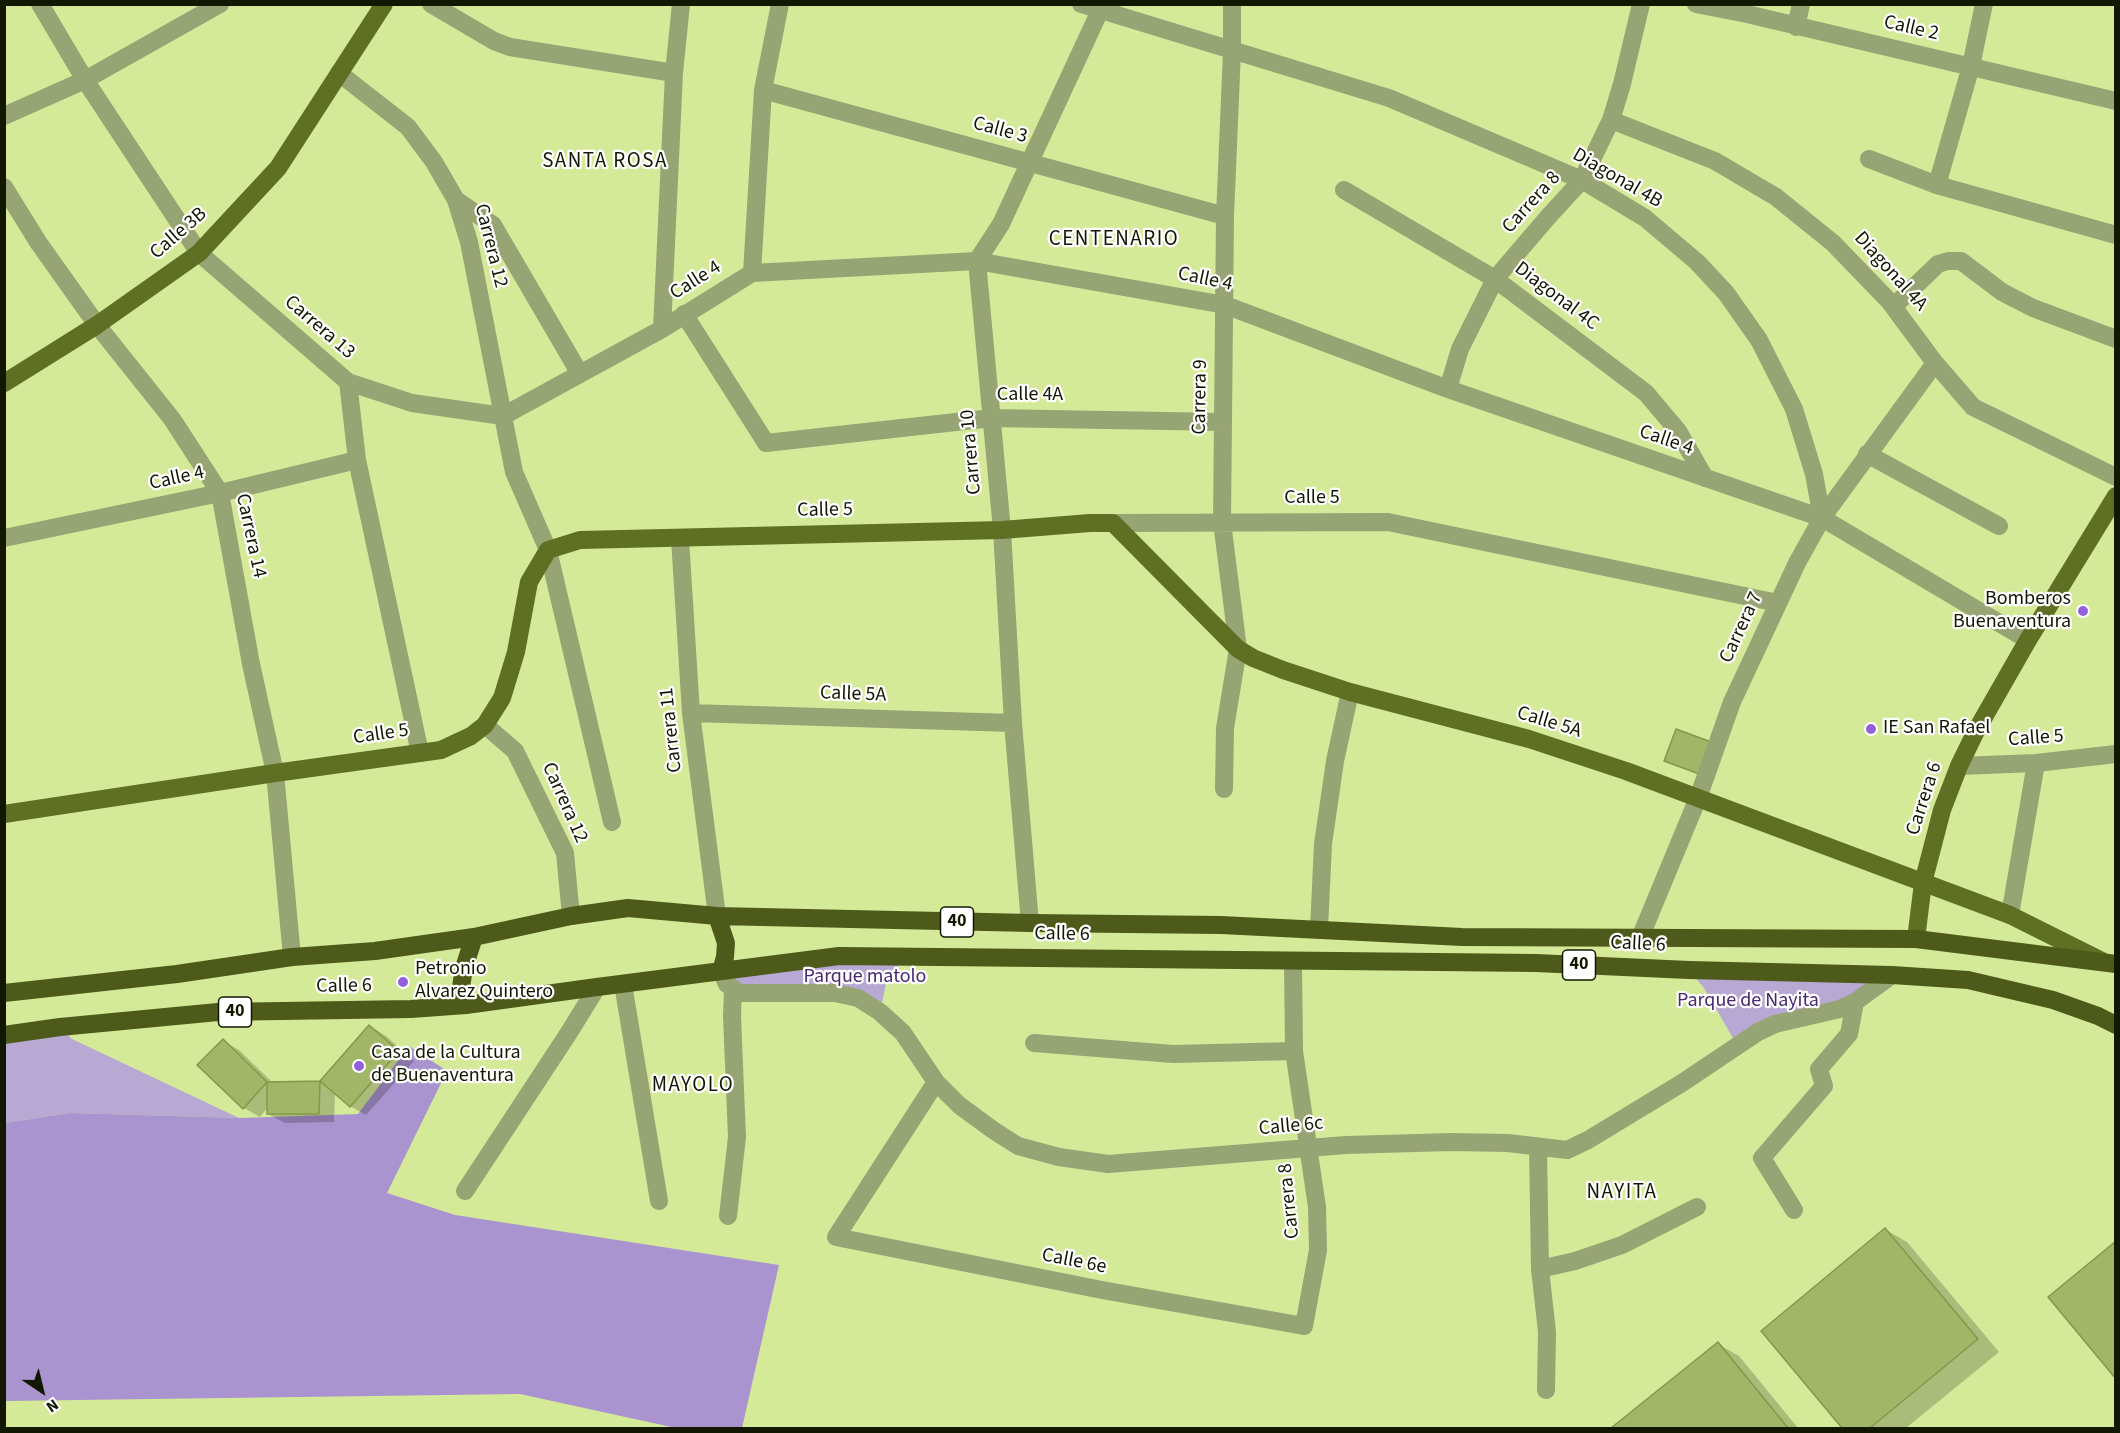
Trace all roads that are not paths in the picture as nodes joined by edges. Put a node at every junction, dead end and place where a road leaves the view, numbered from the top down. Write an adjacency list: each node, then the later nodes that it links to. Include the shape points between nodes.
1 (40, 4): 19 (street, Carrera 13)
2 (220, 4): 19 (street)
3 (384, 4): 18 (main road)
4 (431, 4): 17 (street, via 510,47)
5 (681, 4): 17 (street)
6 (780, 4): 20 (street)
7 (1081, 4): 13 (street)
8 (1232, 4): 15 (street, Carrera 9)
9 (1641, 4): 23 (street, Carrera 8)
10 (1696, 4): 14 (street, Calle 2)
11 (1801, 4): 14 (street)
12 (1984, 4): 16 (street)
13 (1102, 8): 15 (street); 25 (street)
14 (1796, 27): 16 (street, Calle 2)
15 (1232, 51): 26 (street, Diagonal 4B, via 1389,98); 31 (street, Carrera 9)
16 (1971, 66): 21 (street, Calle 2); 27 (street)
17 (674, 72): 41 (street)
18 (339, 73): 30 (street, Carrera 12, via 408,127); 33 (main road, Calle 3B, via 278,168)
19 (86, 80): 22 (street); 33 (street, Carrera 13)
20 (763, 90): 25 (street, Calle 3); 35 (street)
21 (2115, 101)
22 (4, 116)
23 (1611, 120): 26 (street, Carrera 8); 38 (street, Diagonal 4A, via 1715,161 1776,197 1833,243)
24 (1869, 159): 27 (street)
25 (1030, 163): 31 (street, Calle 3); 34 (street, via 1001,224)
26 (1582, 180): 36 (street, Carrera 8); 57 (street, Diagonal 4B, via 1645,218 1697,262 1726,293 1759,340 1794,409 1814,474)
27 (1936, 185): 32 (street)
28 (4, 187): 40 (street, Carrera 14)
29 (1344, 190): 36 (street, Diagonal 4C)
30 (456, 200): 44 (street, via 493,225); 48 (street, Carrera 12, via 469,242)
31 (1225, 216): 37 (street, Carrera 9)
32 (2115, 235)
33 (199, 253): 40 (main road, Calle 3B); 46 (street, Carrera 13)
34 (977, 261): 35 (street, Calle 4); 37 (street, Calle 4); 49 (street, Carrera 10)
35 (752, 273): 39 (street, Calle 4)
36 (1495, 279): 47 (street, Carrera 8, via 1460,349); 54 (street, Diagonal 4C, via 1646,393 1678,431)
37 (1225, 305): 47 (street, Calle 4); 50 (street, Carrera 9)
38 (1894, 306): 42 (street, via 1938,264 1961,261 2002,292 2033,308); 43 (street, Diagonal 4A)
39 (684, 315): 41 (street, Calle 4); 49 (street, Calle 4A, via 766,443)
40 (97, 325): 45 (main road, Calle 3B); 55 (street, Carrera 14, via 172,420)
41 (662, 329): 44 (street, Calle 4)
42 (2115, 339)
43 (1935, 363): 51 (street, Carrera 7); 53 (street, Diagonal 4A, via 1973,407)
44 (580, 374): 48 (street, Calle 4)
45 (4, 382)
46 (348, 382): 48 (street, via 412,403); 52 (street, Carrera 13)
47 (1448, 389): 54 (street, Calle 4)
48 (503, 416): 64 (street, Carrera 12, via 514,472)
49 (992, 418): 50 (street, Calle 4A); 61 (street, Carrera 10)
50 (1224, 422): 58 (street, Carrera 9)
51 (1867, 454): 57 (street, Carrera 7); 60 (street)
52 (357, 460): 55 (street, Calle 4); 72 (street, Carrera 13)
53 (2115, 477)
54 (1705, 478): 57 (street, Calle 4)
55 (220, 493): 62 (street, Calle 4); 76 (street, Carrera 14)
56 (2115, 496): 66 (main road, Carrera 6)
57 (1822, 518): 65 (street, Carrera 7); 66 (street, Calle 4)
58 (1222, 522): 59 (street, Calle 5); 65 (street, Calle 5, via 1388,522); 67 (street, Carrera 9)
59 (1113, 523): 61 (main road, Calle 5); 67 (main road, Calle 5A)
60 (1999, 526)
61 (1002, 530): 63 (main road, Calle 5); 70 (street, Carrera 10)
62 (4, 537)
63 (680, 539): 64 (main road, Calle 5, via 580,540); 69 (street, Carrera 11)
64 (548, 550): 71 (main road, Calle 5, via 529,582 516,652 502,698); 80 (street, Carrera 12)
65 (1778, 603): 78 (street, Carrera 7, via 1732,702)
66 (2028, 640): 75 (main road, Carrera 6)
67 (1238, 649): 68 (main road, Calle 5A, via 1283,670); 77 (street, Carrera 9, via 1225,728)
68 (1350, 692): 78 (main road, Calle 5A, via 1529,739); 86 (street, via 1323,844)
69 (691, 713): 70 (street, Calle 5A); 84 (street, Carrera 11)
70 (1013, 723): 85 (street, Carrera 10)
71 (485, 725): 72 (main road, Calle 5, via 441,750); 83 (street, Carrera 12, via 515,751 565,853)
72 (420, 753): 76 (main road, Calle 5)
73 (2115, 754): 74 (street, Calle 5)
74 (2036, 763): 75 (street, Calle 5); 82 (street)
75 (1959, 766): 81 (main road, Carrera 6, via 1942,810)
76 (275, 773): 79 (main road, Calle 5); 90 (street, Carrera 14)
77 (1224, 789)
78 (1698, 798): 81 (main road, Calle 5A); 88 (street, Carrera 7)
79 (4, 814)
80 (612, 822)
81 (1923, 883): 82 (main road, Calle 5A); 89 (main road, Carrera 6)
82 (2010, 915): 92 (main road, Calle 6)
83 (571, 916): 84 (highway, Calle 6 / 40, via 628,908); 87 (highway, Calle 6 / 40)
84 (717, 916): 85 (highway, Calle 6 / 40); 93 (highway, via 726,943)
85 (1030, 923): 86 (highway, Calle 6 / 40)
86 (1319, 929): 88 (highway, Calle 6 / 40, via 1462,938)
87 (474, 937): 90 (highway, Calle 6 / 40, via 375,951); 100 (highway, via 461,987)
88 (1640, 938): 89 (highway, Calle 6 / 40)
89 (1916, 939): 92 (highway, Calle 6 / 40)
90 (292, 957): 98 (highway, Calle 6 / 40)
91 (1293, 962): 93 (highway, Calle 6 / 40, via 839,956); 94 (highway, Calle 6 / 40, via 1536,963); 104 (street, Carrera 8)
92 (2111, 963)
93 (722, 971): 95 (highway, Calle 6 / 40); 97 (street)
94 (1892, 975): 99 (street, Calle 6c); 101 (highway, Calle 6 / 40, via 1968,980 2053,999)
95 (623, 984): 96 (highway, Calle 6 / 40); 109 (street)
96 (597, 987): 100 (highway, Calle 6 / 40); 108 (street)
97 (733, 989): 105 (street, Calle 6c, via 739,993 835,993 858,998 903,1033); 112 (street, via 737,1137)
98 (4, 993)
99 (1855, 1002): 107 (street, Calle 6c, via 1758,1032 1674,1088 1567,1150); 111 (street, via 1849,1034 1820,1069 1824,1086 1762,1158)
100 (466, 1005): 102 (highway, Calle 6 / 40, via 218,1012)
101 (2115, 1024)
102 (4, 1035)
103 (1034, 1042): 104 (street, via 1173,1054)
104 (1294, 1051): 106 (street, Carrera 8)
105 (936, 1082): 106 (street, Calle 6c, via 959,1106 1018,1146 1059,1157 1108,1164); 114 (street, Calle 6e, via 836,1237)
106 (1307, 1148): 107 (street, Calle 6c, via 1451,1142); 114 (street, Carrera 8, via 1317,1207 1318,1250)
107 (1538, 1148): 113 (street)
108 (465, 1191)
109 (659, 1201)
110 (1697, 1207): 113 (street, via 1622,1245)
111 (1794, 1210)
112 (728, 1216)
113 (1540, 1269): 115 (street, via 1547,1332)
114 (1304, 1326)
115 (1546, 1390)

